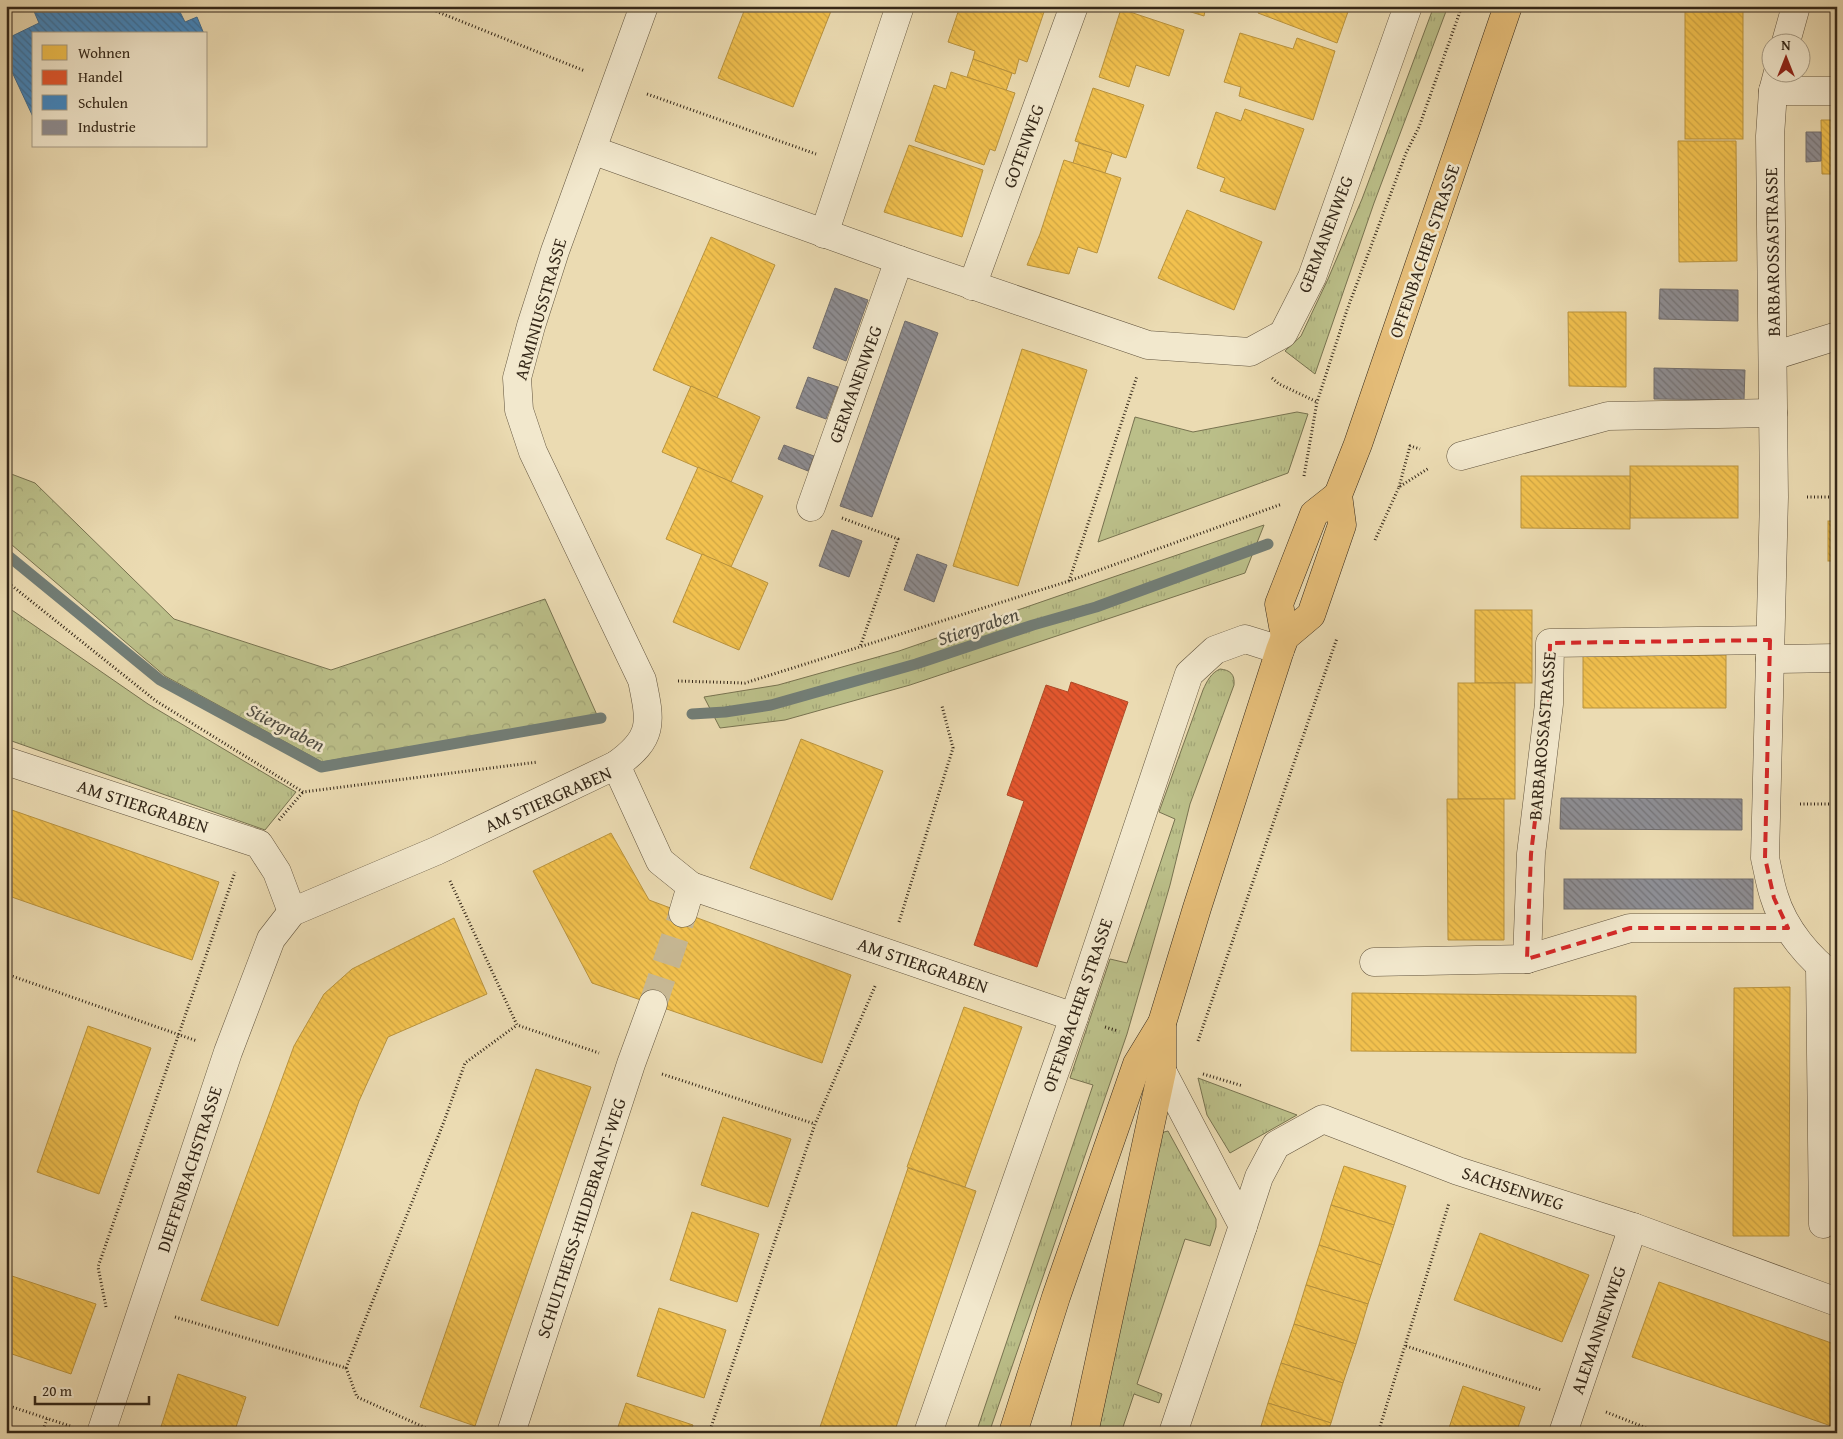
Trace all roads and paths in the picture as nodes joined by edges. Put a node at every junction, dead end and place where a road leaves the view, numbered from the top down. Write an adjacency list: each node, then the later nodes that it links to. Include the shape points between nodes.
1 (14, 6): 10 (path)
2 (423, 6): 13 (path)
3 (900, 6): 16 (street)
4 (1074, 6): 19 (street, GOTENWEG)
5 (1408, 6): 22 (street, GERMANENWEG, via 1312,277 1283,334)
6 (1462, 6): 24 (path, via 1420,127 1406,153)
7 (1508, 6): 35 (main road, OFFENBACHER STRASSE, via 1358,444 1338,495 1314,514 1283,595 1280,604)
8 (1796, 6): 11 (street)
9 (642, 7): 13 (street, ARMINIUSSTRASSE)
10 (6, 10)
11 (1789, 32)
12 (1776, 82): 14 (street, BARBAROSSASTRASSE); 23 (street, BARBAROSSASTRASSE, via 1770,136)
13 (616, 84): 15 (street, ARMINIUSSTRASSE); 16 (path)
14 (1837, 91)
15 (592, 150): 17 (street); 39 (street, ARMINIUSSTRASSE, via 531,326 517,378 519,410 534,452)
16 (848, 165): 17 (street)
17 (824, 234): 18 (street)
18 (899, 260): 19 (street); 31 (street, GERMANENWEG)
19 (972, 286): 21 (street)
20 (1837, 336): 23 (street)
21 (1148, 345): 22 (street); 32 (path)
22 (1250, 352): 25 (path, via 1279,384)
23 (1773, 356): 26 (street, BARBAROSSASTRASSE)
24 (1324, 378)
25 (1317, 402)
26 (1773, 413): 28 (street, via 1608,416); 37 (street, BARBAROSSASTRASSE)
27 (1420, 449): 29 (path, via 1410,446)
28 (1461, 456)
29 (1399, 487)
30 (1288, 501): 32 (path)
31 (811, 507): 36 (path, via 898,539)
32 (1069, 580): 36 (path)
33 (6, 581): 42 (path, via 156,701 303,792)
34 (1337, 638): 60 (path)
35 (1282, 644): 56 (street, OFFENBACHER STRASSE, via 1246,639 1215,650 1189,674); 57 (main road, OFFENBACHER STRASSE)
36 (860, 647): 39 (path, via 745,683)
37 (1770, 650): 38 (street, BARBAROSSASTRASSE); 49 (street, BARBAROSSASTRASSE, via 1765,858 1774,898); 51 (street, BARBAROSSASTRASSE, via 1550,643 1549,704 1531,854)
38 (1837, 658)
39 (642, 680): 43 (street, ARMINIUSSTRASSE, via 648,710 646,734 634,752)
40 (942, 706): 50 (path, via 953,748)
41 (6, 761): 44 (street, AM STIERGRABEN)
42 (545, 762)
43 (616, 765): 45 (street, AM STIERGRABEN); 46 (street, AM STIERGRABEN, via 660,861)
44 (259, 844): 47 (street, via 277,872); 59 (path, via 236,870)
45 (436, 851): 47 (street, AM STIERGRABEN); 58 (path)
46 (691, 886): 48 (street); 50 (street, AM STIERGRABEN)
47 (292, 912): 61 (street, DIEFFENBACHSTRASSE, via 271,939)
48 (683, 913)
49 (1788, 928): 51 (street, via 1630,928); 53 (street, BARBAROSSASTRASSE)
50 (889, 954): 56 (street, AM STIERGRABEN); 66 (path)
51 (1527, 959): 52 (street)
52 (1374, 962)
53 (1828, 973): 68 (street, BARBAROSSASTRASSE)
54 (6, 974): 59 (path)
55 (653, 1004): 62 (street, SCHULTHEISS-HILDEBRANT-WEG)
56 (1074, 1016): 88 (street, OFFENBACHER STRASSE)
57 (1162, 1024): 63 (main road, OFFENBACHER STRASSE); 89 (main road, OFFENBACHER STRASSE, via 1137,1064 1056,1297)
58 (518, 1025): 62 (path); 75 (path, via 465,1063)
59 (178, 1034): 61 (path); 73 (path, via 98,1267)
60 (1197, 1042)
61 (228, 1052): 72 (street, DIEFFENBACHSTRASSE)
62 (631, 1064): 66 (path); 86 (street, SCHULTHEISS-HILDEBRANT-WEG)
63 (1162, 1071): 69 (street, OFFENBACHER STRASSE); 90 (main road, OFFENBACHER STRASSE)
64 (1200, 1073): 65 (path)
65 (1243, 1086)
66 (815, 1124): 87 (path)
67 (1451, 1194): 74 (path)
68 (1823, 1224)
69 (1243, 1226): 70 (street, SACHSENWEG, via 1259,1177 1276,1145 1323,1120 1458,1171); 91 (street)
70 (1633, 1227): 71 (street, SACHSENWEG); 93 (street, ALEMANNENWEG)
71 (1837, 1302)
72 (143, 1308): 75 (path); 84 (street, DIEFFENBACHSTRASSE)
73 (106, 1309)
74 (1406, 1346): 76 (path); 92 (path)
75 (346, 1368): 85 (path, via 357,1396)
76 (1548, 1392)
77 (6, 1405): 80 (path)
78 (1598, 1409): 94 (path)
79 (69, 1416): 81 (path)
80 (47, 1419): 81 (path); 83 (path)
81 (66, 1425): 82 (path)
82 (73, 1428)
83 (42, 1433)
84 (101, 1433)
85 (437, 1433)
86 (512, 1433)
87 (709, 1433)
88 (928, 1433)
89 (1013, 1433)
90 (1084, 1433)
91 (1172, 1433)
92 (1378, 1433)
93 (1563, 1433)
94 (1659, 1433)

